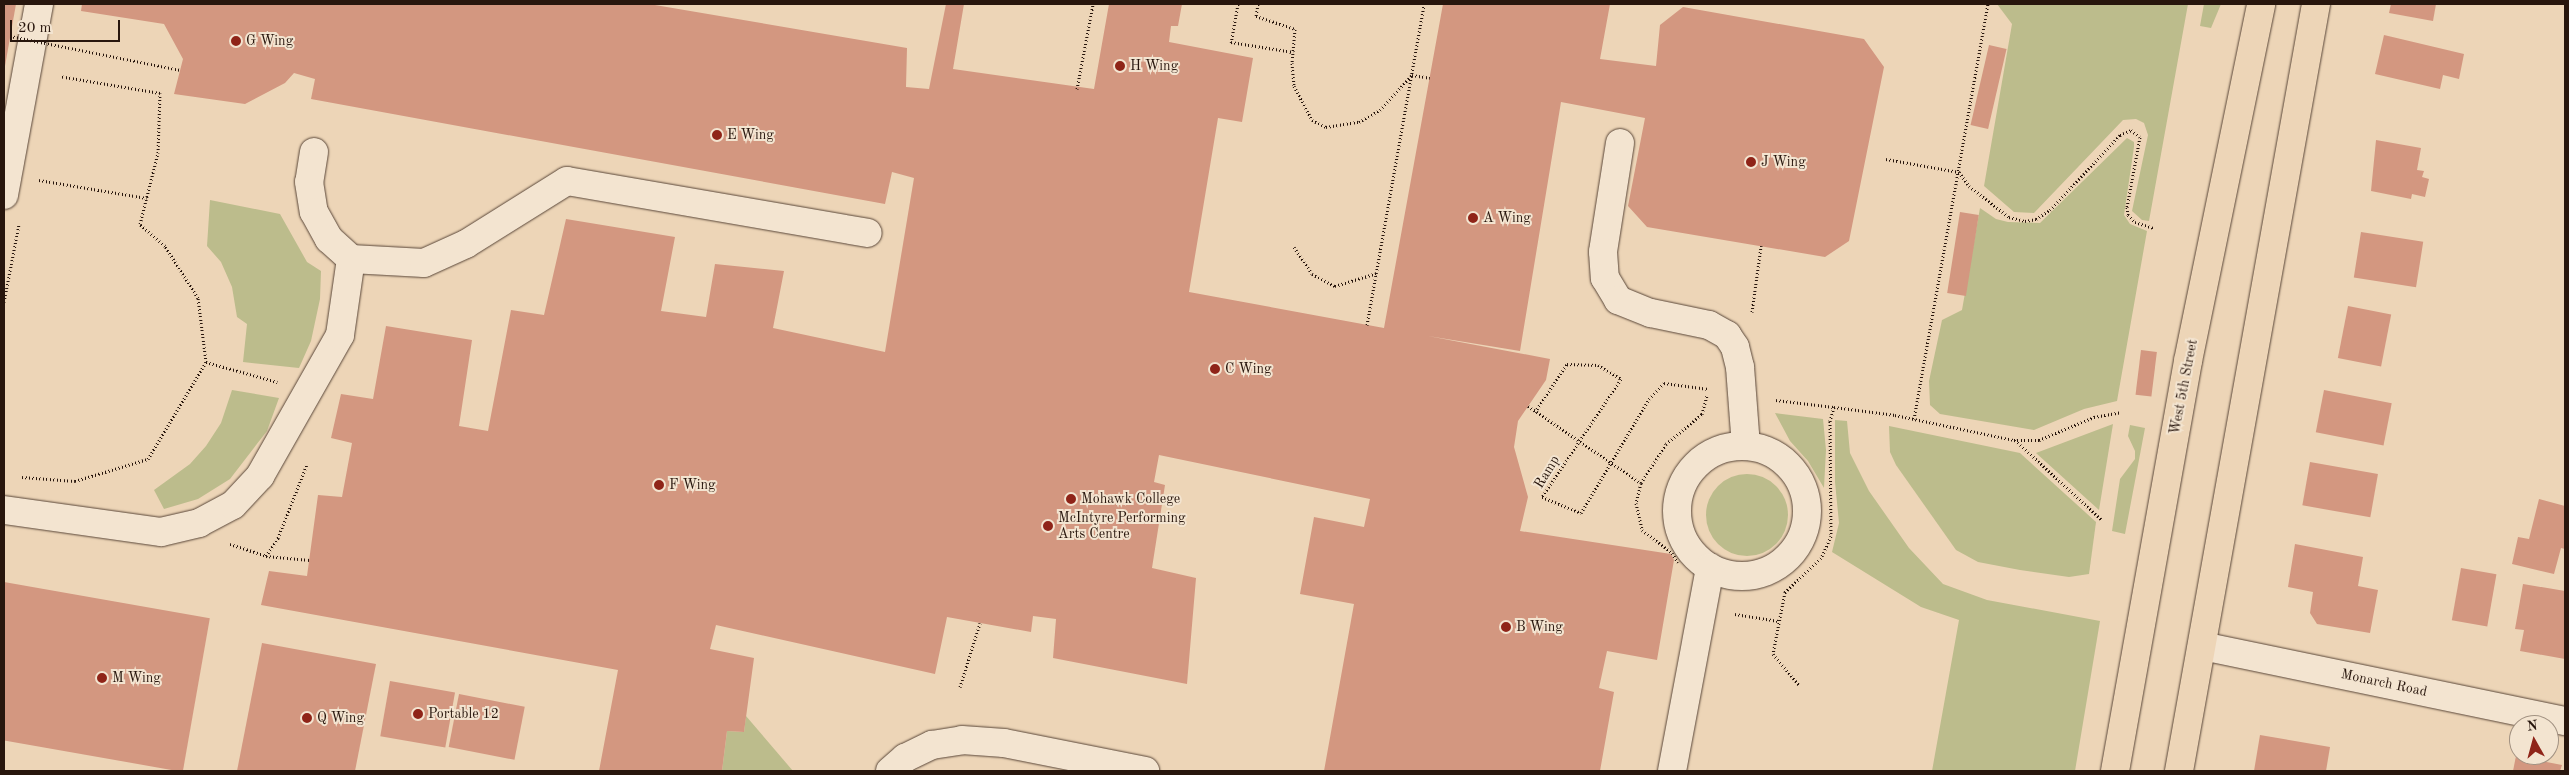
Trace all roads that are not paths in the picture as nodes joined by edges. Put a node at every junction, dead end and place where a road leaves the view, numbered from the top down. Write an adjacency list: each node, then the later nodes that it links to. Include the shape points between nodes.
1 (39, 4): 6 (street)
2 (2261, 4): 17 (main road, West 5th Street, via 2188,361)
3 (2316, 4): 12 (main road)
4 (1620, 143): 9 (street, via 1603,252 1605,278 1618,300 1651,313 1709,325 1727,335 1735,347 1740,367)
5 (314, 152): 8 (street, via 309,182 314,212 329,239)
6 (4, 196)
7 (868, 233): 8 (street, via 567,181 466,244 424,263)
8 (351, 259): 10 (street, via 340,335 260,476 233,504 199,523 161,532)
9 (1746, 446): 11 (street, via 1730,447 1709,455 1692,470 1681,490 1677,512 1681,534 1693,554); 11 (street, via 1774,454 1792,468 1804,488 1808,510 1804,533 1793,552 1776,567 1732,575)
10 (4, 510)
11 (1710, 568): 16 (street)
12 (2202, 646): 13 (street, Monarch Road); 18 (main road)
13 (2565, 721)
14 (890, 771): 15 (street, via 905,758 932,745 962,740 1004,743)
15 (1145, 771)
16 (1672, 771)
17 (2115, 771)
18 (2179, 771)

